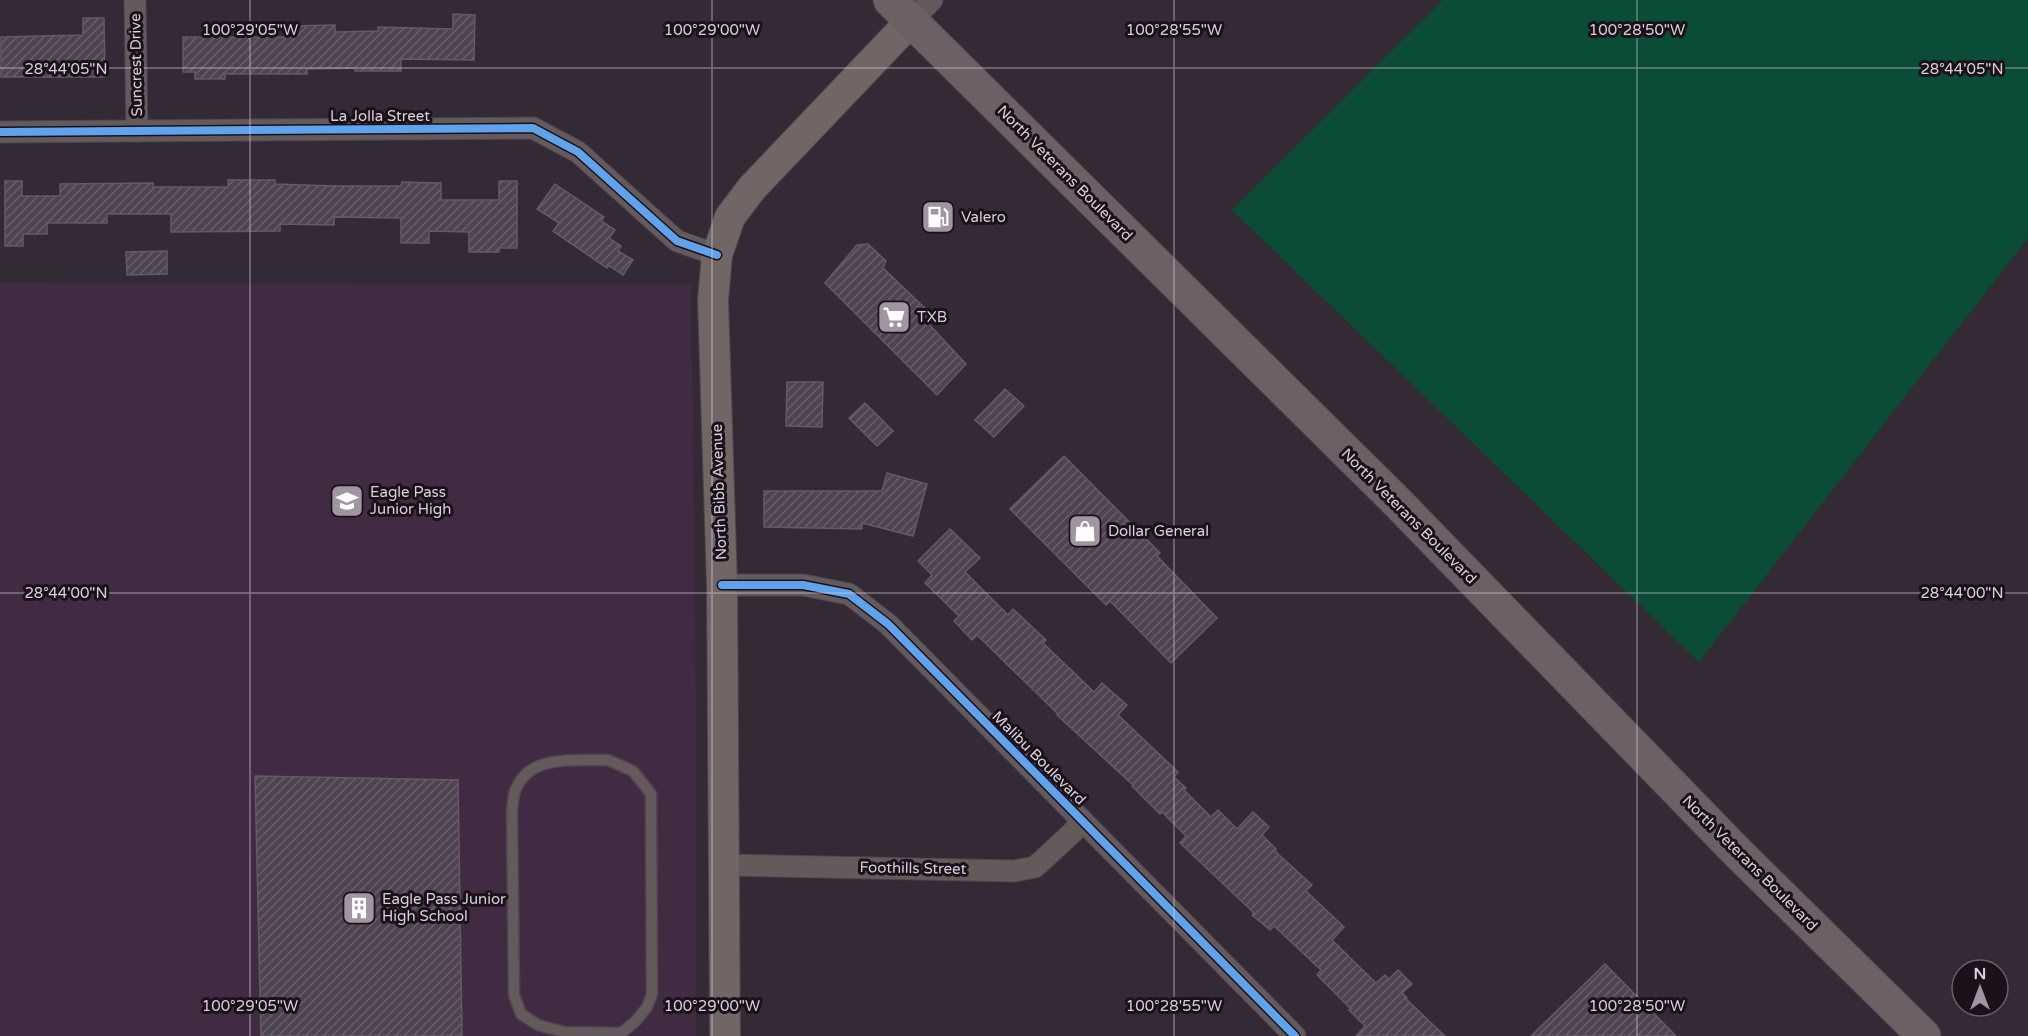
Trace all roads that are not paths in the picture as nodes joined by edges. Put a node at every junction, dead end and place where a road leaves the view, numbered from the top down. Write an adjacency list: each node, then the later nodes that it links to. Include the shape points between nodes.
1 (135, 0): 3 (street, Suncrest Drive)
2 (911, 7): 5 (main road, North Bibb Avenue, via 752,188 730,217); 12 (highway, North Veterans Boulevard, via 1738,853)
3 (137, 131): 4 (street, La Jolla Street); 5 (street, La Jolla Street, via 533,128 578,152 678,241)
4 (0, 132)
5 (717, 255): 6 (main road, North Bibb Avenue, via 713,300)
6 (722, 585): 7 (street, Malibu Boulevard, via 803,585 849,594 888,624); 8 (main road, North Bibb Avenue)
7 (1082, 820): 8 (street, Foothills Street, via 1035,867 1014,871); 11 (street, Malibu Boulevard)
8 (724, 865): 10 (main road, North Bibb Avenue)
9 (621, 1034): 9 (lane, via 647,1007 652,994 651,794 633,771 608,760 547,762 529,770 515,790 512,810 514,995 521,1014 538,1025 564,1032)
10 (725, 1036)
11 (1295, 1036)
12 (1924, 1036)

